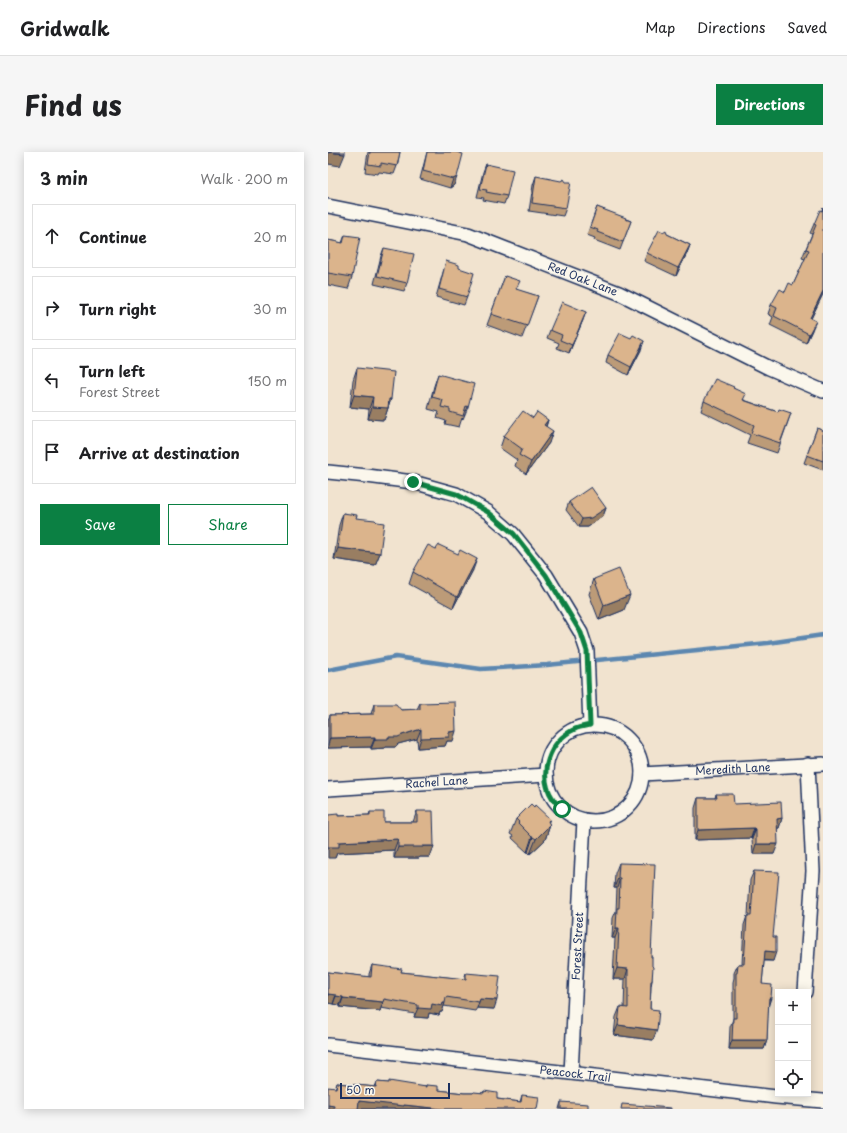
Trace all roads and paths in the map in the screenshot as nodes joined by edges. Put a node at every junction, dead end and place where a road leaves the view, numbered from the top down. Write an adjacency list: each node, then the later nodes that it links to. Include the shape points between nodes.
1 (328, 206): 2 (street, Red Oak Lane, via 468,234 619,293 769,368)
2 (823, 391)
3 (328, 472): 4 (street, via 413,482 456,494 488,512 514,534 546,575 581,633 587,651)
4 (590, 725): 7 (street, via 576,728 563,736 553,747 547,760); 8 (street, via 611,728 632,744 640,758)
5 (808, 764): 6 (street, Meredith Lane); 8 (street, Meredith Lane); 11 (street, via 813,871)
6 (823, 764)
7 (546, 774): 9 (street, Rachel Lane); 10 (street, via 553,799 572,816)
8 (642, 774): 10 (street, via 639,790 630,804 617,815 601,820)
9 (328, 789)
10 (584, 820): 13 (street, Forest Street)
11 (805, 989)
12 (328, 1045): 13 (street, Peacock Trail)
13 (571, 1073): 14 (street, Peacock Trail)
14 (775, 1094)
15 (803, 1097): 16 (street, Peacock Trail)
16 (823, 1101)

